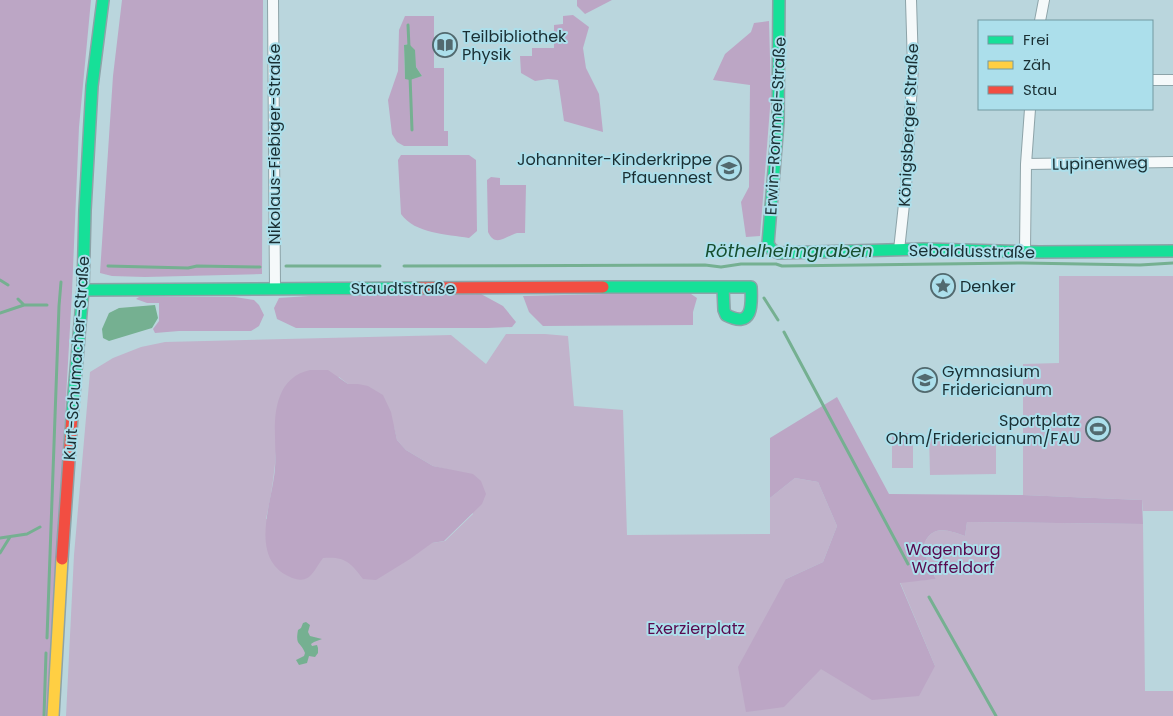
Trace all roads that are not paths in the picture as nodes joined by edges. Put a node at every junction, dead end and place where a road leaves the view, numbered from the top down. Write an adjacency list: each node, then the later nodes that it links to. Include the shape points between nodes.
1 (103, 0): 18 (street, Kurt-Schumacher-Straße, via 92,94)
2 (273, 0): 17 (street, Nikolaus-Fiebiger-Straße)
3 (779, 0): 12 (street, Erwin-Rommel-Straße, via 778,121 768,244)
4 (911, 0): 13 (street, Königsberger Straße, via 913,66)
5 (1044, 0): 6 (street)
6 (1040, 20)
7 (1153, 80): 8 (street)
8 (1173, 80)
9 (1030, 110): 11 (street)
10 (1173, 162): 11 (street, Lupinenweg)
11 (1026, 164): 14 (street)
12 (772, 250): 13 (street, Sebaldusstraße, via 779,253)
13 (899, 250): 14 (street, Sebaldusstraße)
14 (1025, 250): 15 (street, Sebaldusstraße)
15 (1173, 251)
16 (723, 287): 17 (street, Staudtstraße)
17 (275, 288): 18 (street, Staudtstraße)
18 (83, 290): 19 (street, Kurt-Schumacher-Straße, via 68,463)
19 (53, 716)

